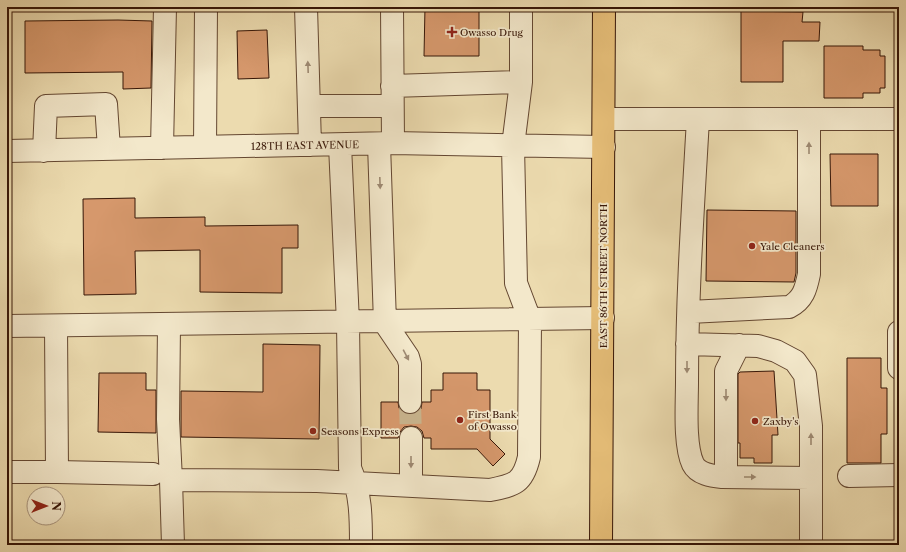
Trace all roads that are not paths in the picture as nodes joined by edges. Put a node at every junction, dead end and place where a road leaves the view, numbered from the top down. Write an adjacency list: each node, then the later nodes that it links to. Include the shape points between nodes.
1 (165, 7): 20 (street)
2 (206, 7): 18 (street)
3 (306, 7): 9 (street, one-way to 3)
4 (392, 7): 8 (street)
5 (521, 7): 7 (street)
6 (604, 7): 10 (main road, EAST 86TH STREET NORTH)
7 (521, 82): 8 (street); 17 (street)
8 (392, 96): 9 (street); 15 (street)
9 (309, 106): 16 (street)
10 (604, 118): 11 (street); 19 (main road, EAST 86TH STREET NORTH)
11 (698, 119): 12 (street); 31 (street)
12 (809, 119): 13 (street); 31 (street, one-way to 12, via 789,307 798,303 805,291 809,274)
13 (899, 119)
14 (340, 144): 15 (street, 128TH EAST AVENUE); 16 (street, 128TH EAST AVENUE); 26 (street)
15 (386, 144): 17 (street, 128TH EAST AVENUE); 27 (street, one-way to 27)
16 (310, 145): 18 (street, 128TH EAST AVENUE)
17 (513, 146): 19 (street, 128TH EAST AVENUE); 25 (street, via 516,283)
18 (204, 147): 20 (street, 128TH EAST AVENUE)
19 (604, 147): 24 (main road, EAST 86TH STREET NORTH)
20 (162, 148): 21 (street, 128TH EAST AVENUE)
21 (109, 149): 22 (street, 128TH EAST AVENUE); 22 (street, via 106,104 46,106)
22 (44, 151): 23 (street, 128TH EAST AVENUE)
23 (7, 152)
24 (602, 318): 25 (street); 48 (main road, EAST 86TH STREET NORTH)
25 (530, 320): 27 (street); 45 (street, via 529,458 525,473 518,482 490,490)
26 (348, 323): 27 (street); 28 (street); 44 (street, via 350,468)
27 (385, 323): 35 (street, one-way to 35, via 408,357)
28 (169, 325): 30 (street); 41 (street, via 168,419)
29 (7, 326): 30 (street)
30 (56, 326): 38 (street)
31 (688, 328): 33 (street); 42 (street, one-way to 42, via 687,409 690,454 694,465 700,471)
32 (899, 332): 34 (street)
33 (739, 345): 42 (street, one-way to 42, via 726,371); 43 (street, one-way to 33, via 811,426 805,375 795,361 776,351 758,346)
34 (899, 368)
35 (410, 402)
36 (411, 438): 45 (street, one-way to 45)
37 (7, 472): 38 (street)
38 (57, 472): 41 (street)
39 (899, 475): 40 (street)
40 (849, 476)
41 (162, 477): 44 (street); 46 (street)
42 (726, 477): 43 (street, one-way to 43)
43 (811, 478): 49 (street)
44 (357, 484): 45 (street); 47 (street)
45 (411, 486)
46 (174, 545)
47 (361, 545)
48 (601, 545)
49 (811, 545)

